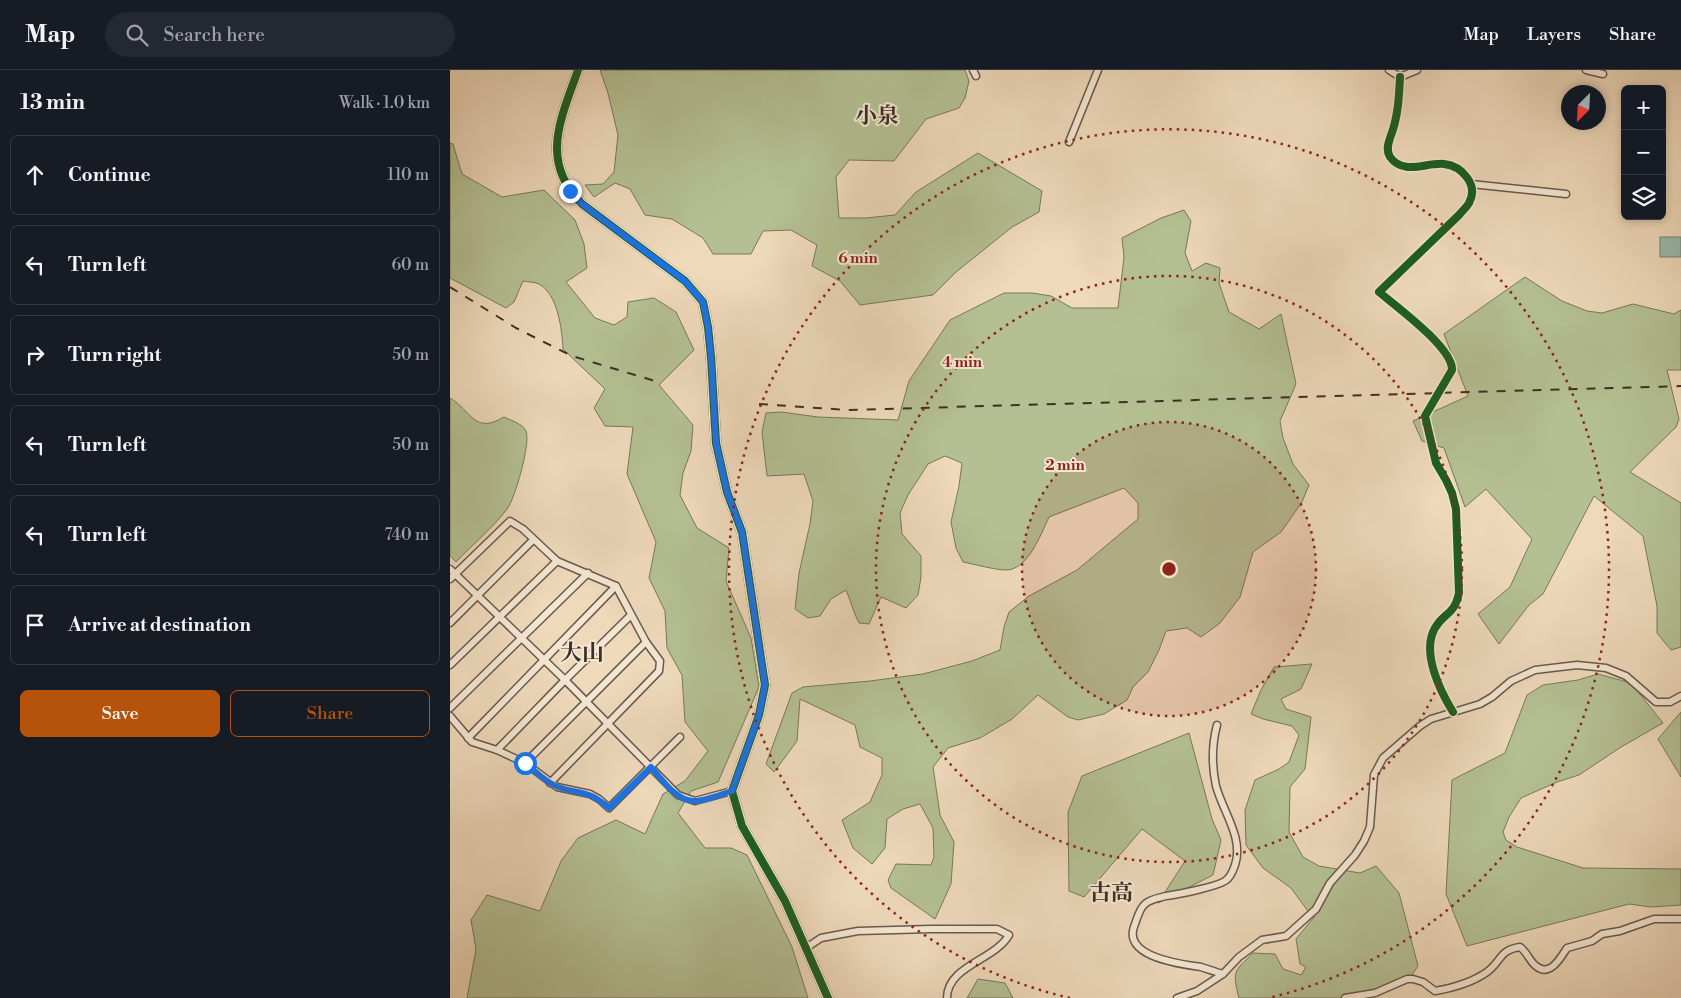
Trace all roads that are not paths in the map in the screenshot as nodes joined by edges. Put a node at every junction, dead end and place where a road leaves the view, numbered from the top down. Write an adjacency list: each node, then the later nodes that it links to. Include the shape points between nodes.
1 (578, 70): 39 (street, via 557,136 557,159 564,181 582,204 685,281 703,302 705,310 716,443 727,492 742,532 765,685 759,715)
2 (1098, 70): 8 (street)
3 (1389, 70): 7 (street)
4 (1417, 70): 7 (street)
5 (1586, 70): 6 (street)
6 (1603, 74)
7 (1400, 77): 9 (street, via 1398,111 1388,145 1390,156 1400,166 1416,168 1446,164 1465,174)
8 (1069, 142)
9 (1471, 184): 10 (street); 29 (street, via 1469,203 1459,215 1379,292 1434,339 1452,364 1452,370 1425,416 1436,463 1452,493 1456,509 1459,593 1456,607 1436,626 1430,650 1439,688)
10 (1566, 194)
11 (532, 540): 12 (street); 13 (street, via 510,521); 17 (street)
12 (558, 561): 14 (street); 19 (street)
13 (453, 571): 15 (street); 17 (street)
14 (588, 573): 16 (street); 21 (street)
15 (450, 579)
16 (616, 586): 18 (street); 23 (street)
17 (479, 596): 19 (street); 20 (street)
18 (631, 615): 22 (street); 25 (street)
19 (500, 616): 21 (street); 24 (street)
20 (450, 623)
21 (521, 638): 23 (street); 28 (street)
22 (646, 642): 27 (street); 31 (street, via 660,661 659,671)
23 (544, 660): 25 (street); 34 (street)
24 (450, 665)
25 (565, 680): 27 (street); 35 (street)
26 (1681, 696): 29 (street, via 1670,702 1656,702 1626,676 1606,668 1577,665 1535,670 1511,681 1480,704)
27 (586, 703): 31 (street); 36 (street)
28 (450, 708)
29 (1453, 712): 42 (street, via 1431,718 1383,758 1374,776 1370,827 1364,841 1330,883 1316,909 1286,936 1262,940)
30 (450, 716): 34 (street)
31 (606, 723): 37 (street); 38 (street)
32 (1217, 725): 42 (street, via 1214,771 1236,836 1238,854 1235,866 1225,881 1145,903 1133,929 1133,937 1142,950 1174,964)
33 (680, 737): 37 (street)
34 (468, 738): 35 (street)
35 (497, 750): 36 (street)
36 (525, 763): 38 (street)
37 (651, 767): 38 (street, via 609,808 590,794); 39 (street, via 678,796 686,800 695,802)
38 (550, 783)
39 (732, 791): 41 (street, via 742,826 785,901)
40 (1681, 919): 46 (street, via 1654,919 1602,934 1592,941 1567,948 1558,964 1551,968 1536,967 1520,948 1511,948 1483,974 1447,989 1435,991 1423,982 1407,979 1375,993)
41 (806, 948): 43 (street); 44 (street, via 821,938 876,930 997,929 1009,934 1001,946 952,981)
42 (1223, 974): 45 (street, via 1198,991)
43 (828, 998)
44 (947, 998)
45 (1177, 998)
46 (1345, 998)

